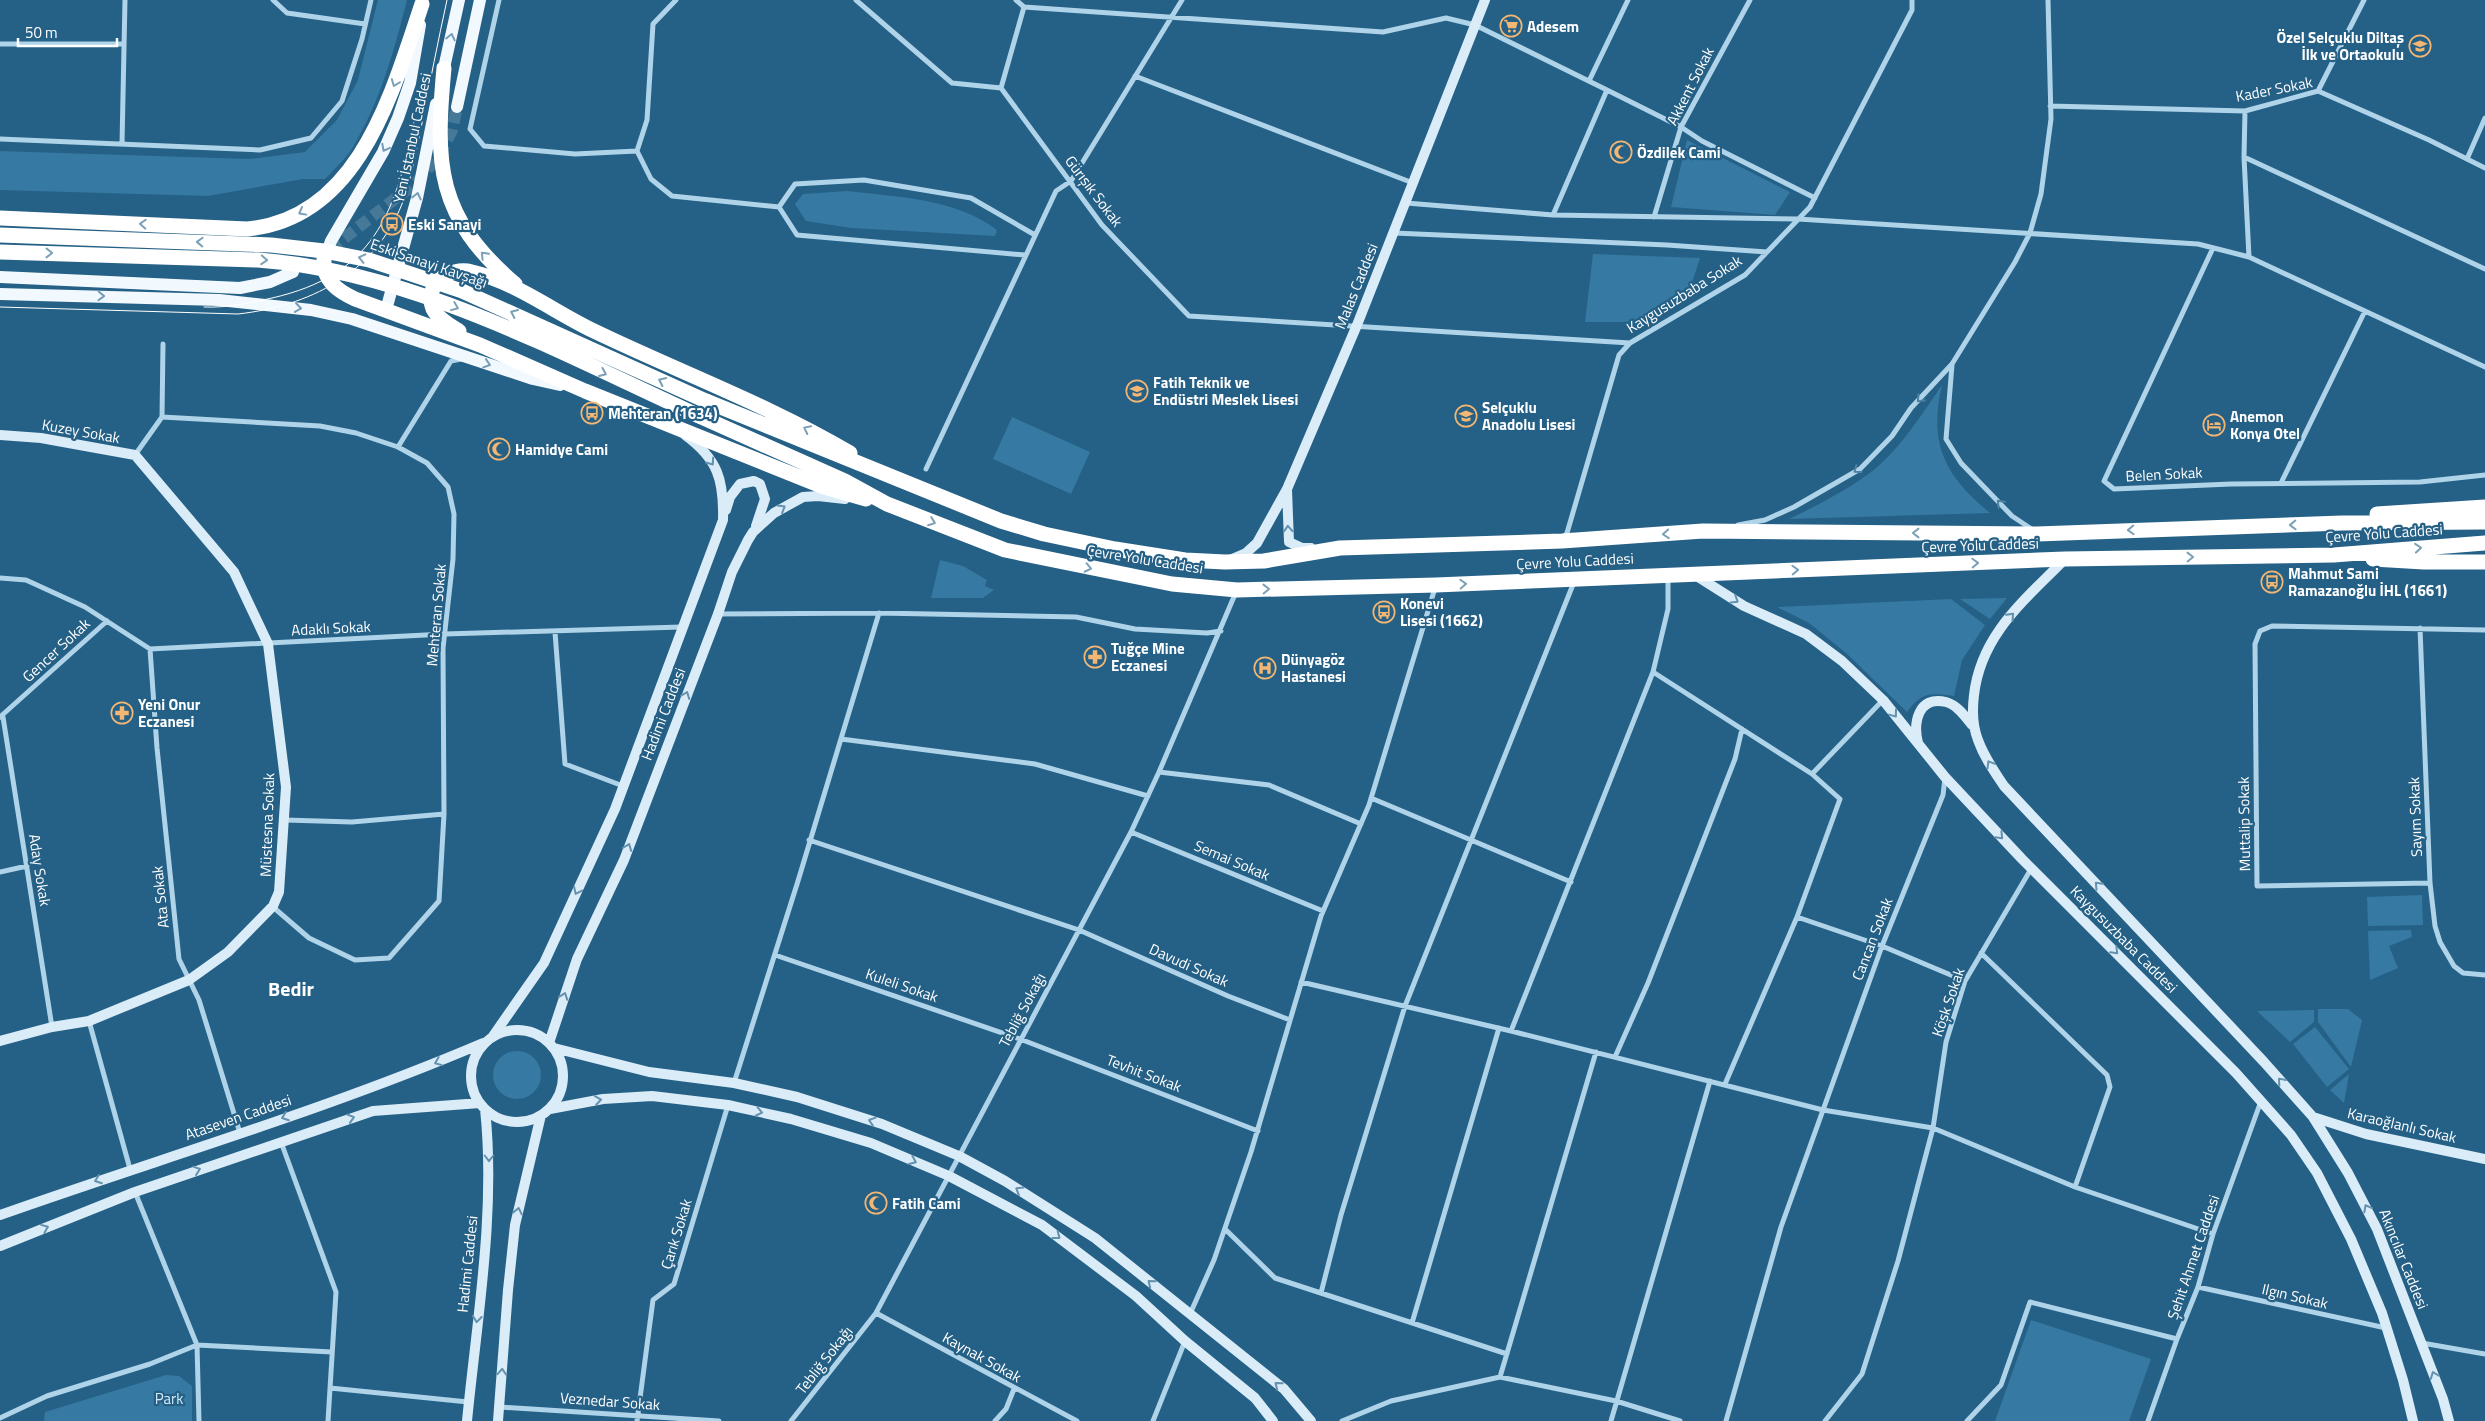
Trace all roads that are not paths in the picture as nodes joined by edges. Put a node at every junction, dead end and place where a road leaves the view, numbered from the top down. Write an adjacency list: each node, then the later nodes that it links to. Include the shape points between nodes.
1 (125, 0): 23 (street)
2 (273, 0): 20 (street, via 287,13)
3 (371, 0): 20 (street)
4 (459, 0): 24 (main road, Yeni İstanbul Caddesi, one-way to 4)
5 (480, 0): 31 (main road)
6 (499, 0): 37 (street, via 470,130 484,146 575,154)
7 (676, 0): 37 (street, via 653,24 647,120)
8 (856, 0): 27 (street, via 952,83)
9 (1016, 0): 18 (street)
10 (1182, 0): 19 (street)
11 (1485, 0): 21 (main road, Malas Caddesi)
12 (1628, 0): 26 (street)
13 (1750, 0): 34 (street, Akkent Sokak)
14 (1912, 0): 43 (street, Kaygusuzbaba Sokak, via 1912,10)
15 (2048, 0): 30 (street)
16 (2364, 0): 29 (street)
17 (423, 2): 48 (highway, one-way to 48, via 389,98 367,143 353,166 322,199 292,218 247,229); 59 (main road, Yeni İstanbul Caddesi, one-way to 59, via 414,66 398,118 383,152 331,241)
18 (1024, 7): 19 (street); 27 (street)
19 (1170, 19): 21 (street, via 1383,32 1446,18); 25 (street)
20 (365, 24): 36 (street, via 342,102 311,138 260,150)
21 (1475, 25): 26 (street); 42 (main road, Malas Caddesi)
22 (0, 44): 23 (street)
23 (124, 44): 36 (street)
24 (444, 68): 64 (highway, one-way to 24, via 479,250 466,232 451,200 439,148); 65 (main road, Yeni İstanbul Caddesi, one-way to 24, via 417,198)
25 (1135, 76): 41 (street); 42 (street)
26 (1589, 81): 28 (street)
27 (1001, 88): 41 (street, Gürışık Sokak)
28 (1607, 90): 34 (street); 46 (street)
29 (2318, 91): 32 (street, Kader Sokak); 39 (street, Kader Sokak)
30 (2050, 106): 32 (street, Kader Sokak); 51 (street, via 2041,194)
31 (457, 107)
32 (2245, 111): 38 (street)
33 (2485, 118): 39 (street)
34 (1681, 127): 43 (street, via 1702,142); 47 (street, Akkent Sokak)
35 (0, 139): 36 (street)
36 (122, 144)
37 (637, 151): 45 (street, via 651,179 672,196)
38 (2244, 157): 58 (street); 60 (street)
39 (2467, 159): 40 (street, Kader Sokak)
40 (2485, 168)
41 (1070, 181): 53 (street, via 1056,191); 68 (street, Gürışık Sokak, via 1102,225 1190,316)
42 (1413, 184): 44 (main road, Malas Caddesi)
43 (1815, 198): 49 (street, Kaygusuzbaba Sokak)
44 (1406, 203): 46 (street); 50 (main road, Malas Caddesi)
45 (780, 207): 53 (street, via 795,184 864,180 971,198); 57 (street, via 797,234)
46 (1552, 215): 47 (street)
47 (1654, 217): 49 (street)
48 (0, 218)
49 (1798, 219): 51 (street); 56 (street, Kaygusuzbaba Sokak)
50 (1394, 233): 56 (street); 67 (main road, Malas Caddesi)
51 (2030, 233): 54 (street, via 2198,244); 73 (street)
52 (0, 235): 76 (highway, Eski Sanayi Kavşağı, one-way to 52, bridge, via 462,291 369,260 271,245)
53 (1034, 235): 57 (street)
54 (2213, 248): 58 (street); 86 (street, Belen Sokak, via 2104,481 2114,489)
55 (0, 252): 88 (highway, Çevre Yolu Caddesi, one-way to 88, bridge, via 251,259 297,264 372,279 474,315 846,481)
56 (1767, 252): 69 (street, Kaygusuzbaba Sokak, via 1745,275)
57 (1025, 255): 82 (street)
58 (2249, 257): 66 (street)
59 (324, 260): 65 (highway, via 328,278 338,290)
60 (2485, 269)
61 (293, 272): 62 (main road, via 270,282 240,288)
62 (0, 277)
63 (0, 294): 72 (main road, one-way to 72, via 219,300 311,310 352,319)
64 (534, 299): 71 (highway, via 472,272 462,270 442,276 432,292 434,311); 85 (highway, one-way to 64, via 811,431 594,331)
65 (386, 310): 71 (highway)
66 (2365, 311): 74 (street); 86 (street)
67 (1357, 325): 68 (street, Kaygusuzbaba Sokak); 69 (street, Kaygusuzbaba Sokak); 87 (main road, Malas Caddesi)
68 (1345, 326)
69 (1630, 343): 96 (street, via 1619,355)
70 (164, 344): 77 (street)
71 (480, 345): 75 (highway)
72 (469, 358): 75 (main road, one-way to 75, via 533,379); 80 (street, via 451,361)
73 (1952, 364): 93 (street, one-way to 93, via 1860,469 1765,520); 95 (street, one-way to 73, via 2012,516 1961,463 1946,439)
74 (2485, 367)
75 (585, 391): 78 (highway)
76 (706, 401): 85 (highway, Çevre Yolu Caddesi)
77 (162, 417): 80 (street, Mehteran Sokak, via 320,426 356,433); 81 (street)
78 (676, 428): 88 (highway, via 824,487); 90 (main road, Hadimi Caddesi, one-way to 90, via 700,448 721,479)
79 (0, 435): 81 (main road, Kuzey Sokak, via 41,438)
80 (398, 447): 117 (street, Mehteran Sokak, via 427,463 448,487 454,523 453,568)
81 (135, 456): 83 (main road, Kuzey Sokak)
82 (926, 469)
83 (149, 471): 118 (main road, Müstesna Sokak, via 234,572)
84 (2485, 475): 86 (street, Belen Sokak, via 2420,482)
85 (895, 479): 101 (highway, Çevre Yolu Caddesi, via 1001,521 1044,534 1185,560)
86 (2281, 483)
87 (1287, 489): 98 (main road, one-way to 87, via 1302,548 1289,542); 101 (main road, Malas Caddesi, via 1257,543 1246,553)
88 (887, 504): 94 (main road, Hadimi Caddesi, one-way to 88, via 774,513 803,497); 108 (highway, Çevre Yolu Caddesi, one-way to 108, via 1005,550 1172,584)
89 (2485, 507): 92 (highway, via 2389,512)
90 (723, 520): 94 (main road, via 735,489 746,482 754,482 763,488 765,499); 112 (main road, Hadimi Caddesi)
91 (2485, 522): 92 (highway, Çevre Yolu Caddesi)
92 (2342, 523): 95 (highway, Çevre Yolu Caddesi, one-way to 95)
93 (1703, 531): 95 (highway, Çevre Yolu Caddesi, one-way to 93); 96 (highway, Çevre Yolu Caddesi, one-way to 96)
94 (753, 532): 110 (main road, Hadimi Caddesi, via 732,572)
95 (2037, 534)
96 (1562, 541): 98 (highway, Çevre Yolu Caddesi)
97 (2485, 543): 99 (highway, Çevre Yolu Caddesi, one-way to 97)
98 (1340, 548): 101 (highway, Çevre Yolu Caddesi, via 1264,561)
99 (2334, 555): 100 (highway, Çevre Yolu Caddesi, one-way to 99); 102 (highway, via 2387,560)
100 (2065, 559): 103 (highway, Çevre Yolu Caddesi, one-way to 100); 123 (main road, Kaygusuzbaba Caddesi, one-way to 100, via 1971,714 1976,679 1990,642)
101 (1225, 562)
102 (2485, 562)
103 (1694, 574): 104 (highway, Çevre Yolu Caddesi); 121 (main road, Kaygusuzbaba Caddesi, one-way to 121, via 1744,606 1806,634 1842,661)
104 (1668, 575): 106 (highway, Çevre Yolu Caddesi); 120 (street, via 1668,609)
105 (0, 578): 111 (street, via 26,580 85,607)
106 (1575, 579): 107 (highway, Çevre Yolu Caddesi, one-way to 106); 137 (street)
107 (1436, 586): 108 (highway, Çevre Yolu Caddesi, one-way to 107); 132 (street)
108 (1237, 590): 115 (street, Tebliğ Sokağı)
109 (879, 613): 110 (street); 115 (street, via 1076,617 1135,629); 125 (street)
110 (718, 614): 165 (main road, Hadimi Caddesi, one-way to 110, via 577,959 624,860)
111 (107, 621): 119 (street); 122 (street, Gencer Sokak)
112 (682, 627): 116 (street, Adaklı Sokak); 130 (main road, Hadimi Caddesi)
113 (2420, 628): 114 (street); 143 (street, Sayım Sokak); 143 (street, Muttalip Sokak, via 2272,626 2260,632 2255,650 2257,886)
114 (2485, 630)
115 (1221, 631): 127 (street, Tebliğ Sokağı)
116 (555, 632): 117 (street, Adaklı Sokak); 130 (street, via 564,764)
117 (445, 634): 118 (street, Adaklı Sokak); 133 (street, Mehteran Sokak)
118 (268, 644): 119 (street, Adaklı Sokak); 134 (main road, Müstesna Sokak, via 286,787)
119 (150, 649): 152 (street, Ata Sokak, via 179,959)
120 (1653, 672): 124 (street); 142 (street)
121 (1883, 700): 126 (main road, Kaygusuzbaba Caddesi, one-way to 126); 128 (street)
122 (2, 717): 139 (street, Aday Sokak)
123 (1974, 728): 126 (main road, via 1961,711 1946,702 1930,702 1918,713 1914,729); 176 (main road, Kaygusuzbaba Caddesi, one-way to 123, via 2004,786 1989,764)
124 (1742, 729): 128 (street); 167 (street, via 1735,759 1648,983)
125 (841, 739): 131 (street, via 1035,764); 138 (street)
126 (1919, 747): 129 (main road, Kaygusuzbaba Caddesi)
127 (1159, 772): 131 (street, Tebliğ Sokağı); 135 (street, via 1269,785)
128 (1812, 774): 146 (street, via 1840,799)
129 (1945, 777): 140 (main road, Kaygusuzbaba Caddesi, one-way to 140); 148 (street, Cancan Sokak, via 1943,795)
130 (624, 787): 161 (main road, Hadimi Caddesi, one-way to 161, via 544,963)
131 (1148, 796): 136 (street, Tebliğ Sokağı)
132 (1371, 798): 135 (street); 137 (street)
133 (444, 814): 134 (street, via 352,822); 144 (street, Mehteran Sokak, via 439,901 389,958 355,960 308,938)
134 (285, 820): 144 (main road, Müstesna Sokak, via 279,892)
135 (1361, 824): 145 (street)
136 (1131, 832): 145 (street, Semai Sokak); 147 (street, Tebliğ Sokağı)
137 (1471, 839): 142 (street); 155 (street)
138 (809, 840): 147 (street, Davudi Sokak); 150 (street)
139 (27, 866): 141 (street); 158 (street, Aday Sokak)
140 (2031, 868): 149 (street, Köşk Sokak); 171 (main road, Kaygusuzbaba Caddesi, one-way to 171)
141 (0, 872)
142 (1571, 882): 160 (street)
143 (2430, 883): 151 (street, Sayım Sokak, via 2435,926 2446,956 2463,973)
144 (273, 906): 152 (main road, Müstesna Sokak, via 228,952)
145 (1323, 911): 154 (street)
146 (1797, 917): 148 (street); 170 (street)
147 (1079, 930): 156 (street, Davudi Sokak); 162 (street, Tebliğ Sokağı)
148 (1882, 946): 153 (street); 174 (street, Cancan Sokak)
149 (1981, 953): 153 (street, Köşk Sokak); 185 (street, via 2107,1075 2110,1087)
150 (775, 955): 162 (street, Kuleli Sokak); 169 (street)
151 (2485, 975)
152 (189, 980): 157 (main road, Müstesna Sokak); 179 (street, Ata Sokak, via 200,1000)
153 (1965, 981): 177 (street, Köşk Sokak, via 1946,1042)
154 (1301, 982): 155 (street); 156 (street)
155 (1405, 1006): 159 (street); 192 (street, via 1341,1215)
156 (1290, 1020): 178 (street)
157 (88, 1021): 158 (main road, Müstesna Sokak); 183 (street)
158 (52, 1027): 163 (main road, Müstesna Sokak)
159 (1499, 1028): 160 (street); 195 (street)
160 (1511, 1030): 166 (street)
161 (493, 1036): 164 (main road); 165 (main road, via 521,1030 536,1034)
162 (1020, 1039): 178 (street, Tevhit Sokak); 181 (street, Tebliğ Sokağı)
163 (0, 1041)
164 (484, 1044): 173 (main road, via 476,1054 471,1079); 179 (main road, Ataseven Caddesi, one-way to 179)
165 (552, 1046): 169 (main road, via 601,1062 649,1072); 175 (main road, via 561,1060 562,1088)
166 (1596, 1052): 167 (street); 202 (street)
167 (1615, 1057): 168 (street)
168 (1710, 1080): 170 (street); 207 (street)
169 (734, 1083): 181 (main road, one-way to 169, via 882,1124 797,1097)
170 (1725, 1084): 174 (street)
171 (2261, 1100): 189 (street, Şehit Ahmet Caddesi); 196 (main road, Kaygusuzbaba Caddesi, via 2317,1173 2352,1239)
172 (728, 1105): 175 (main road, one-way to 172, via 603,1099 652,1096); 184 (main road, one-way to 184, via 791,1118 871,1143); 211 (street, Çarık Sokak, via 674,1284 653,1300)
173 (482, 1106): 175 (main road, via 497,1118 512,1122 527,1121); 180 (main road, one-way to 173, via 373,1111); 208 (main road, Hadimi Caddesi, one-way to 208, via 489,1144 489,1197)
174 (1823, 1110): 177 (street); 226 (street, Cancan Sokak, via 1781,1227)
175 (546, 1112): 209 (main road, one-way to 175, via 515,1225)
176 (2313, 1117): 182 (main road, Karaoğlanlı Sokak, via 2366,1134); 199 (main road, Akıncılar Caddesi, one-way to 176, via 2378,1229)
177 (1933, 1128): 185 (street); 227 (street, Köşk Sokak, via 1898,1261 1862,1374)
178 (1258, 1131): 188 (street)
179 (240, 1133): 183 (main road, Ataseven Caddesi)
180 (281, 1141): 186 (main road, one-way to 180); 201 (street, via 336,1292)
181 (959, 1156): 184 (street, Tebliğ Sokağı); 194 (main road, one-way to 181, via 1095,1238)
182 (2485, 1160)
183 (130, 1169): 187 (main road, Ataseven Caddesi, one-way to 187)
184 (949, 1176): 193 (street, Tebliğ Sokağı); 198 (main road, one-way to 198, via 1042,1225 1136,1296)
185 (2075, 1187): 189 (street)
186 (135, 1192): 190 (main road, one-way to 186); 200 (street)
187 (0, 1215)
188 (1225, 1229): 192 (street, via 1275,1278); 194 (street)
189 (2213, 1234): 191 (street, Şehit Ahmet Caddesi)
190 (0, 1246)
191 (2198, 1287): 196 (street, Ilgın Sokak); 197 (street, Şehit Ahmet Caddesi)
192 (1321, 1293): 195 (street)
193 (876, 1314): 206 (street, Kaynak Sokak); 217 (street, Tebliğ Sokağı)
194 (1190, 1314): 222 (main road, one-way to 194, via 1284,1389)
195 (1412, 1323): 202 (street)
196 (2386, 1328): 230 (main road, Kaygusuzbaba Caddesi)
197 (2177, 1339): 228 (street, via 2030,1302 2001,1385); 229 (street, Şehit Ahmet Caddesi)
198 (1185, 1341): 220 (street); 221 (main road, via 1255,1398)
199 (2422, 1343): 203 (street); 231 (main road, Akıncılar Caddesi, one-way to 199)
200 (197, 1345): 201 (street); 210 (street, via 150,1364 48,1396); 212 (street)
201 (332, 1352): 205 (street)
202 (1507, 1354): 204 (street)
203 (2485, 1354)
204 (1500, 1377): 207 (street); 223 (street, via 1391,1401)
205 (330, 1388): 208 (street); 213 (street)
206 (1014, 1389): 218 (street, via 1006,1410); 219 (street, Kaynak Sokak)
207 (1616, 1401): 224 (street); 225 (street)
208 (468, 1402): 214 (main road, Hadimi Caddesi)
209 (500, 1407): 211 (street, Veznedar Sokak); 215 (main road)
210 (0, 1418)
211 (637, 1418): 216 (street, Veznedar Sokak)
212 (199, 1421)
213 (328, 1421)
214 (466, 1421)
215 (498, 1421)
216 (719, 1421)
217 (791, 1421)
218 (995, 1421)
219 (1077, 1421)
220 (1153, 1421)
221 (1274, 1421)
222 (1311, 1421)
223 (1342, 1421)
224 (1611, 1421)
225 (1680, 1421)
226 (1726, 1421)
227 (1825, 1421)
228 (1967, 1421)
229 (2148, 1421)
230 (2413, 1421)
231 (2449, 1421)

